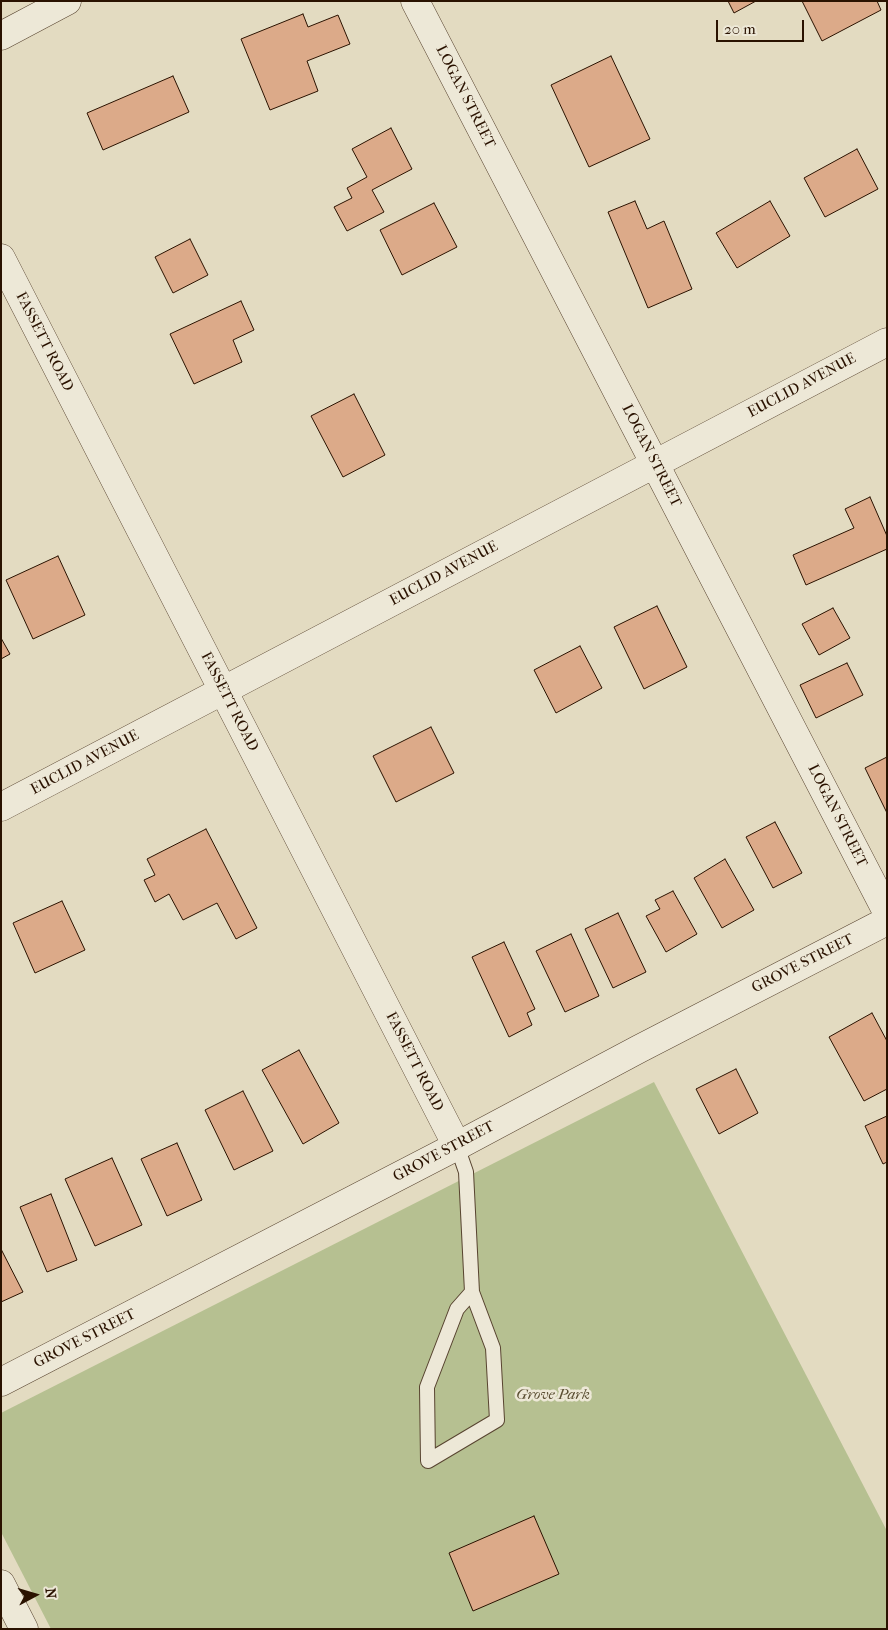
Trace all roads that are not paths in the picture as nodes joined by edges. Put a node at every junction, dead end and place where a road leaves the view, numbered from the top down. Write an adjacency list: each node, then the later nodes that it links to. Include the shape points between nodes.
1 (67, 1): 3 (street)
2 (415, 1): 6 (street, LOGAN STREET)
3 (1, 36)
4 (1, 258): 7 (street, FASSETT ROAD)
5 (887, 342): 6 (street, EUCLID AVENUE)
6 (655, 463): 7 (street, EUCLID AVENUE); 9 (street, LOGAN STREET)
7 (223, 690): 8 (street, EUCLID AVENUE); 11 (street, FASSETT ROAD)
8 (1, 807)
9 (887, 912)
10 (887, 921): 11 (street, GROVE STREET)
11 (457, 1146): 12 (lane, via 466,1172); 13 (street, GROVE STREET)
12 (472, 1292): 12 (lane, via 493,1348 497,1420 428,1461 427,1387 457,1309)
13 (1, 1382)
14 (1, 1584): 15 (street)
15 (24, 1629)

